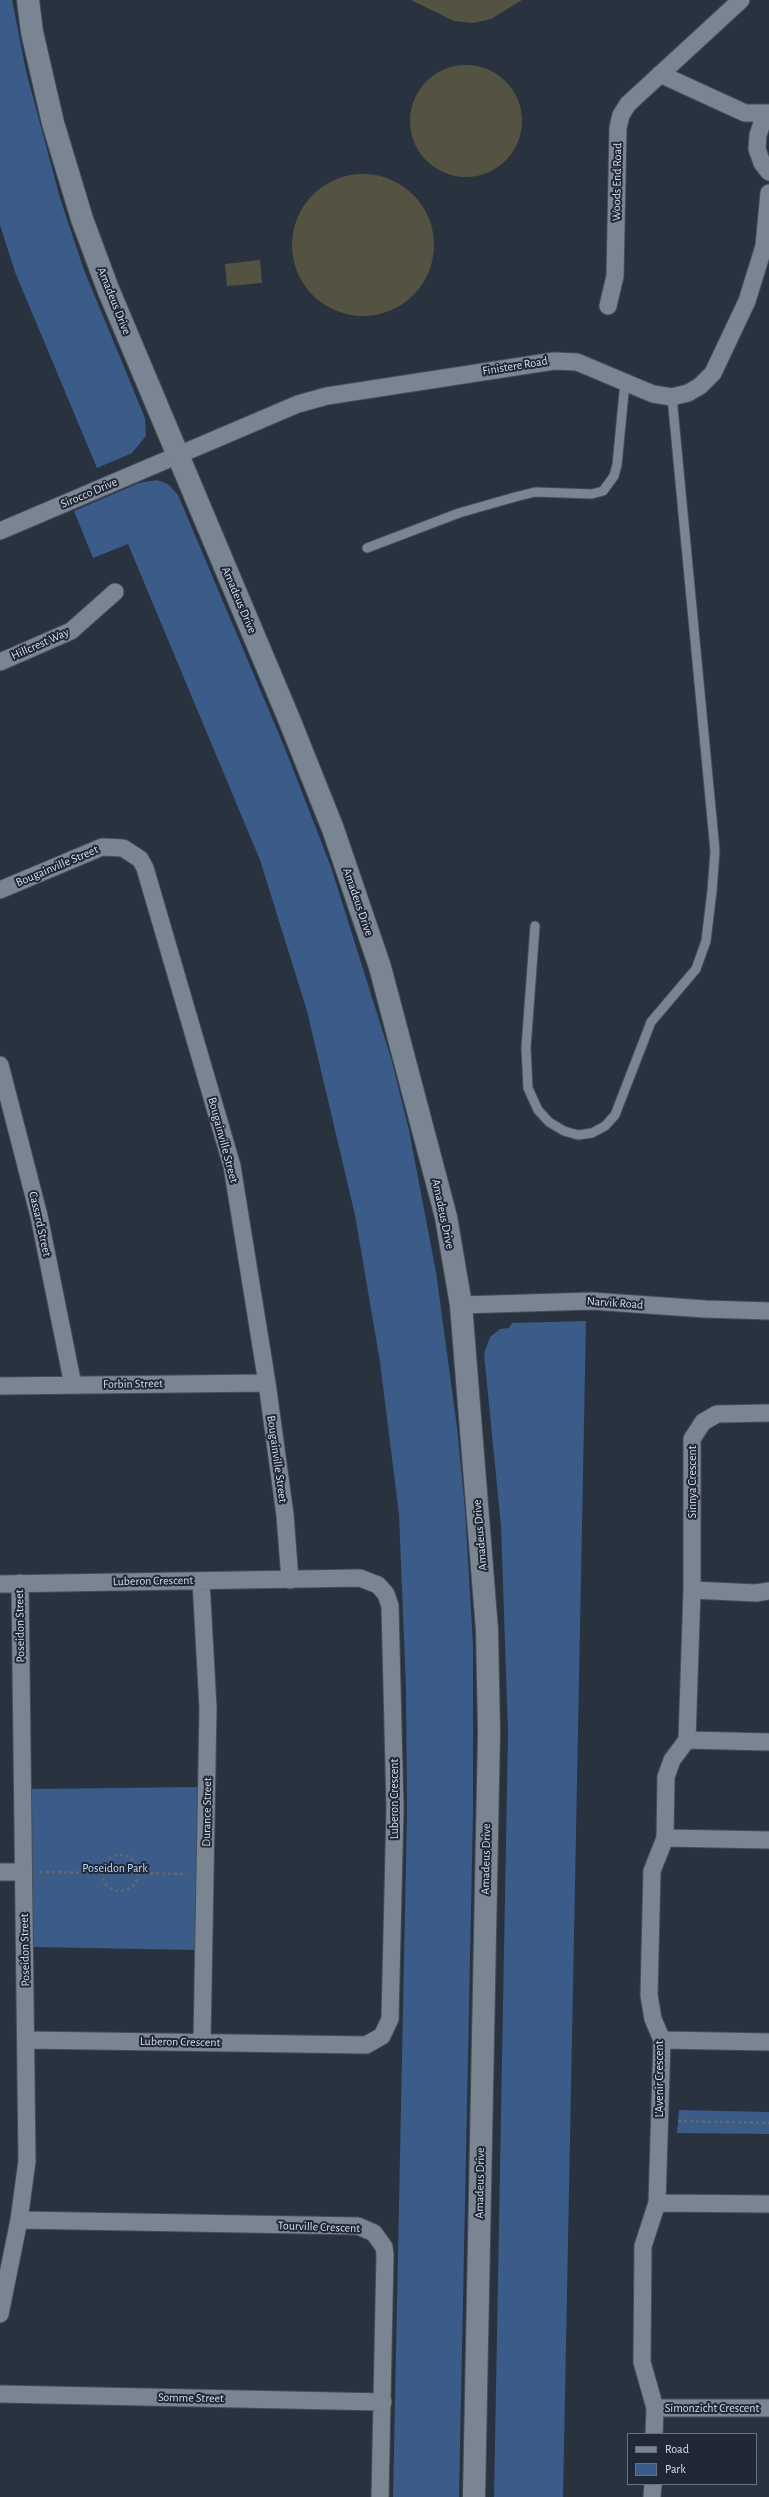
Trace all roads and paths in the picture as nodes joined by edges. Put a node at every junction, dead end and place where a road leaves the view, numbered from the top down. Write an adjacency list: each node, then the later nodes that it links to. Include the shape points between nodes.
1 (28, 0): 13 (street, Amadeus Drive, via 32,32 53,123 82,219 108,289)
2 (740, 0): 3 (street, Woods End Road)
3 (660, 74): 4 (street); 10 (street, Woods End Road, via 628,104 619,121 615,276)
4 (745, 114): 5 (street); 6 (street)
5 (769, 114): 6 (street)
6 (758, 134): 7 (street, via 757,149 762,163)
7 (769, 172)
8 (769, 193): 9 (street, Finistere Road)
9 (766, 242): 12 (street, Finistere Road, via 747,301 713,373 700,386 688,393)
10 (608, 306)
11 (625, 382): 12 (street, Finistere Road, via 652,394); 13 (street, Finistere Road, via 577,362 554,360 327,396 298,404); 15 (lane, via 617,465 614,476 603,491 592,494 535,492 459,513)
12 (672, 397): 19 (lane, via 715,851 712,891 706,941 696,969 651,1022 615,1115 605,1126 592,1133 578,1135 564,1131 549,1122 538,1110 528,1088 526,1048)
13 (178, 455): 14 (street, Sirocco Drive); 21 (street, Amadeus Drive, via 333,829 380,967 446,1217)
14 (0, 531)
15 (367, 548)
16 (114, 592): 17 (street, Hillcrest Way, via 71,631)
17 (0, 662)
18 (0, 890): 23 (street, Bougainville Street, via 109,846 132,852 145,868 232,1166)
19 (535, 926)
20 (0, 1065): 24 (street, Cassard Street, via 39,1216)
21 (461, 1305): 22 (street, Narvik Road, via 592,1301 705,1310); 59 (street, Amadeus Drive, via 483,1575 488,1732)
22 (769, 1311)
23 (267, 1383): 24 (street, Forbin Street); 27 (street, Bougainville Street, via 285,1515)
24 (73, 1385): 25 (street, Forbin Street)
25 (0, 1386)
26 (769, 1413): 31 (street, Sinnya Crescent, via 718,1414 708,1418 695,1433 691,1453)
27 (290, 1580): 28 (street, Luberon Crescent); 44 (street, Luberon Crescent, via 366,1579 378,1585 389,1600 395,1808 390,2019 382,2036 366,2045)
28 (201, 1581): 29 (street, Luberon Crescent); 41 (street, Durance Street, via 208,1708)
29 (20, 1583): 30 (street, Luberon Crescent); 38 (street, Poseidon Street)
30 (0, 1584)
31 (692, 1590): 32 (street, via 756,1594); 33 (street, Sinnya Crescent)
32 (769, 1591)
33 (687, 1740): 34 (street); 35 (street, L'Avenir Crescent, via 668,1769)
34 (769, 1742)
35 (665, 1838): 36 (street); 43 (street, L'Avenir Crescent, via 652,1871 649,1995 653,2019)
36 (769, 1840)
37 (0, 1872): 38 (street)
38 (23, 1872): 39 (path); 42 (street, Poseidon Street)
39 (102, 1873): 40 (path, via 107,1860 120,1855 133,1860); 40 (path, via 106,1886 120,1892 132,1886)
40 (138, 1873): 41 (path)
41 (206, 1874): 44 (street, Durance Street)
42 (27, 2040): 44 (street, Luberon Crescent); 50 (street, Poseidon Street, via 27,2161)
43 (662, 2040): 45 (street); 46 (street, L'Avenir Crescent)
44 (202, 2042)
45 (769, 2042)
46 (659, 2121): 47 (path); 48 (street, L'Avenir Crescent)
47 (769, 2123)
48 (657, 2203): 49 (street); 54 (street, L'Avenir Crescent, via 644,2237 642,2254 642,2362)
49 (769, 2204)
50 (19, 2220): 51 (street, Poseidon Street); 53 (street, Tourville Crescent, via 358,2226 369,2230 380,2240 385,2255)
51 (1, 2308)
52 (0, 2394): 53 (street, Somme Street)
53 (382, 2402): 58 (street, Tourville Crescent)
54 (655, 2408): 55 (street, Simonzicht Crescent); 56 (street, L'Avenir Crescent)
55 (769, 2408)
56 (654, 2433)
57 (653, 2485): 60 (street)
58 (380, 2497)
59 (474, 2497)
60 (652, 2497)

